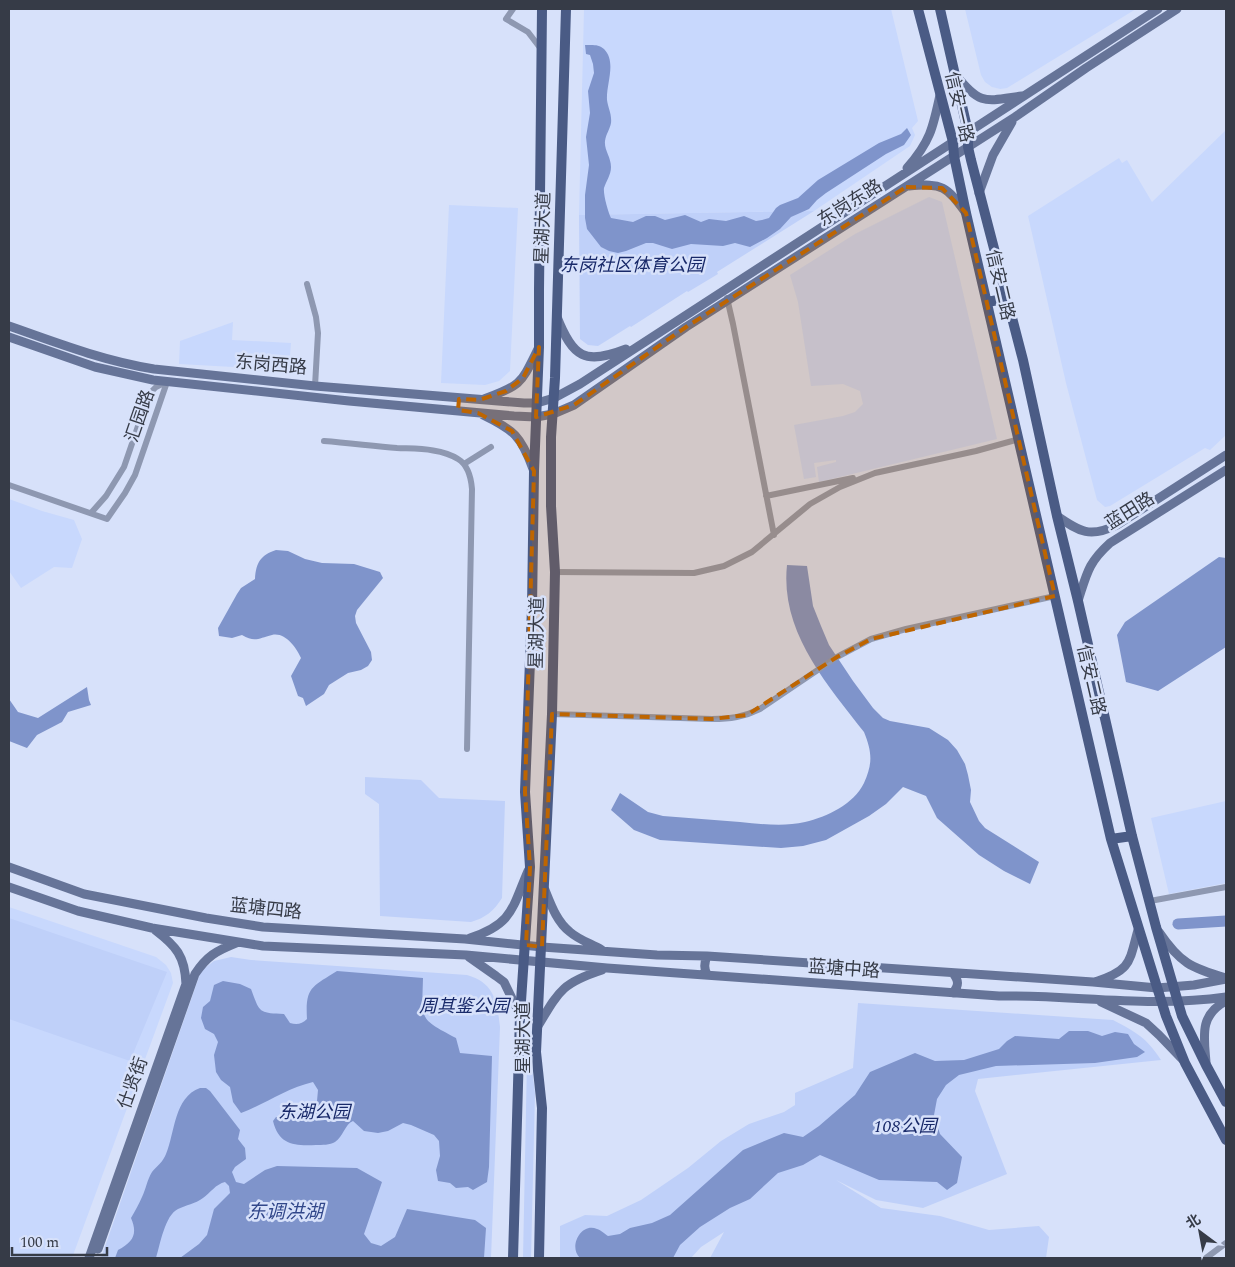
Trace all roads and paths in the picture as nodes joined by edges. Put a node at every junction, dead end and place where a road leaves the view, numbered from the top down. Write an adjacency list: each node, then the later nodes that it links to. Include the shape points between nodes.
1 (513, 9): 10 (street, via 506,20 528,32)
2 (542, 9): 10 (main road, 星湖大道)
3 (566, 9): 32 (main road, 星湖大道)
4 (918, 9): 9 (main road, 信安一路)
5 (940, 9): 8 (main road, 信安一路)
6 (1158, 9): 13 (main road, 东岗东路)
7 (1178, 9): 14 (main road, 东岗东路)
8 (947, 39): 9 (main road); 11 (main road, 信安一路)
9 (928, 42): 12 (main road, 信安一路)
10 (542, 50): 36 (main road, 星湖大道)
11 (956, 74): 13 (main road, via 972,94 985,100); 17 (main road, 信安一路)
12 (940, 95): 18 (main road, 信安一路); 23 (main road, via 932,132)
13 (1025, 96): 15 (main road, 东岗东路)
14 (1015, 117): 16 (main road, 东岗东路); 25 (main road, via 999,142)
15 (990, 118): 16 (main road); 17 (main road, 东岗东路)
16 (996, 129): 19 (main road, 东岗东路)
17 (968, 132): 18 (main road, 东岗东路); 19 (main road, 信安一路)
18 (953, 142): 20 (main road, 信安一路); 21 (main road, 东岗东路)
19 (968, 147): 20 (main road, 东岗东路); 25 (main road, 信安一路)
20 (954, 156): 22 (main road, 东岗东路); 26 (main road, 信安一路)
21 (925, 160): 22 (main road); 23 (main road, 东岗东路)
22 (931, 171): 24 (main road, 东岗东路)
23 (900, 176): 28 (main road, 东岗东路)
24 (906, 187): 26 (main road, via 928,185 942,188); 30 (main road, 东岗东路)
25 (979, 193): 29 (main road, 信安二路)
26 (966, 213): 31 (main road, 信安二路)
27 (307, 284): 38 (street, via 318,333)
28 (723, 291): 30 (street); 35 (main road, 东岗东路)
29 (1007, 298): 31 (main road); 60 (main road, 信安二路)
30 (728, 300): 45 (main road, 东岗东路, via 574,406); 56 (street)
31 (988, 302): 47 (main road, 信安二路)
32 (557, 317): 35 (main road, via 571,344 592,358 607,357); 39 (main road, 星湖大道)
33 (9, 326): 38 (main road, 东岗西路, via 127,365)
34 (9, 337): 37 (main road, 东岗西路, via 95,366)
35 (642, 343): 39 (main road, 东岗东路)
36 (539, 347): 41 (main road, via 518,383 506,391); 42 (main road, 星湖大道)
37 (167, 382): 43 (main road, 东岗西路); 59 (street, 汇园路, via 149,394 124,466); 59 (street, 汇园路, via 135,475 125,493 107,519)
38 (316, 386): 40 (main road, 东岗西路)
39 (554, 398): 42 (main road, 东岗东路); 45 (main road, 星湖大道)
40 (459, 399): 41 (main road, 东岗西路); 43 (main road)
41 (479, 400): 42 (main road, 东岗西路)
42 (537, 403): 46 (main road, 星湖大道)
43 (458, 410): 44 (main road, 东岗西路)
44 (478, 413): 46 (main road, 东岗西路); 53 (main road, via 505,426 517,436)
45 (553, 414): 46 (main road, 东岗东路); 58 (main road, 星湖大道)
46 (536, 417): 53 (main road, 星湖大道)
47 (1019, 439): 54 (street); 63 (main road, 信安二路)
48 (324, 441): 51 (street, via 431,451 448,454)
49 (491, 447): 51 (street)
50 (1226, 455): 60 (main road, 蓝田路, via 1103,532 1087,533 1071,527)
51 (464, 464): 66 (street, via 472,489)
52 (1226, 470): 64 (main road, 蓝田路, via 1121,534 1095,556)
53 (534, 471): 57 (main road, 星湖大道)
54 (875, 474): 56 (street); 61 (street, via 840,487 810,504)
55 (9, 485): 59 (street)
56 (766, 496): 61 (street)
57 (533, 505): 58 (main road); 70 (main road, 星湖大道, via 525,792)
58 (552, 506): 62 (main road, 星湖大道)
59 (91, 514)
60 (1057, 516): 64 (main road, 信安二路)
61 (774, 534): 62 (street, via 752,552 724,566 694,574)
62 (555, 572): 65 (main road, 星湖大道)
63 (1055, 596): 65 (street, via 889,634 858,645 747,715 712,719); 68 (main road, 信安二路)
64 (1078, 601): 67 (main road, 信安二路)
65 (552, 714): 73 (main road, 星湖大道)
66 (467, 749)
67 (1132, 836): 68 (main road); 75 (main road, 信安二路)
68 (1111, 839): 80 (main road, 信安二路)
69 (9, 867): 74 (main road, 蓝塘四路)
70 (530, 867): 81 (main road, via 508,916 494,928); 83 (main road, 星湖大道)
71 (9, 887): 76 (main road, 蓝塘四路)
72 (1226, 887): 75 (street)
73 (545, 890): 84 (main road, 星湖大道); 86 (main road, via 564,927)
74 (84, 894): 76 (main road); 79 (main road, 蓝塘四路, via 263,927)
75 (1150, 901): 77 (main road, 信安二路)
76 (78, 910): 78 (main road, 蓝塘四路)
77 (1156, 926): 94 (main road, via 1170,949 1187,964); 96 (main road, 信安二路)
78 (152, 928): 82 (main road, 蓝塘四路); 113 (main road, 仕贤街, via 172,943 182,957 186,984)
79 (314, 930): 81 (main road, 蓝塘四路); 85 (main road, via 323,935 325,944)
80 (1138, 930): 95 (main road, via 1126,965 1113,976); 97 (main road, 信安二路)
81 (465, 940): 83 (main road, 蓝塘四路)
82 (236, 942): 85 (main road, 蓝塘四路); 114 (main road, via 216,951 195,974)
83 (526, 946): 84 (main road, 蓝塘中路); 89 (main road, 星湖大道)
84 (542, 947): 86 (main road, 蓝塘中路); 90 (main road, 星湖大道)
85 (313, 950): 87 (main road, 蓝塘四路)
86 (604, 951): 88 (main road, 蓝塘中路)
87 (466, 955): 89 (main road, 蓝塘四路); 104 (main road, via 504,982)
88 (707, 956): 92 (main road, 蓝塘中路); 93 (main road, via 704,962)
89 (525, 960): 90 (main road, 蓝塘中路); 104 (main road, 星湖大道)
90 (541, 962): 91 (main road, 蓝塘中路); 105 (main road, 星湖大道)
91 (607, 968): 93 (main road, 蓝塘中路); 105 (main road, via 578,978 564,988)
92 (953, 973): 95 (main road, 蓝塘中路); 98 (main road, via 958,987)
93 (707, 975): 98 (main road, 蓝塘中路)
94 (1226, 978): 96 (main road, 蓝塘中路)
95 (1093, 982): 97 (main road, 蓝塘中路)
96 (1173, 987): 97 (main road, 蓝塘中路); 101 (main road, 信安二路)
97 (1156, 988): 103 (main road, 信安二路)
98 (953, 993): 100 (main road, 蓝塘中路)
99 (1226, 997): 101 (main road, 蓝塘中路)
100 (1098, 1001): 103 (main road, 蓝塘中路); 108 (main road, via 1146,1023)
101 (1178, 1001): 103 (main road, 蓝塘中路); 109 (main road, 信安二路)
102 (1226, 1001): 109 (main road, via 1207,1020 1204,1037)
103 (1161, 1002): 108 (main road, 信安二路)
104 (520, 1016): 106 (main road, 星湖大道)
105 (538, 1026): 107 (main road, 星湖大道)
106 (520, 1051): 107 (main road); 115 (main road, 星湖大道)
107 (536, 1052): 116 (main road, 星湖大道, via 542,1108)
108 (1185, 1063): 111 (main road, 信安二路)
109 (1206, 1065): 110 (main road, 信安二路)
110 (1226, 1102)
111 (1226, 1140)
112 (1226, 1243): 117 (street)
113 (89, 1258)
114 (95, 1258)
115 (513, 1258)
116 (539, 1258)
117 (1206, 1258)

